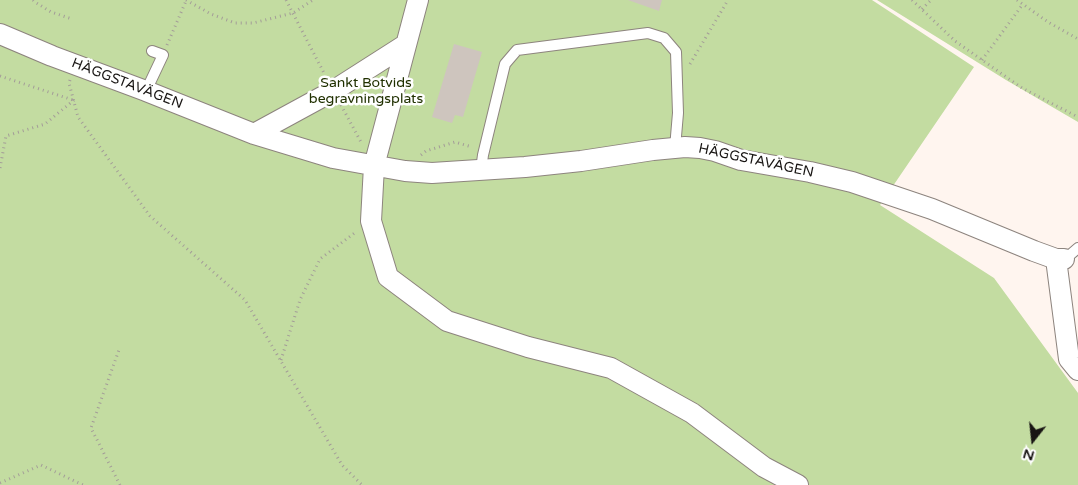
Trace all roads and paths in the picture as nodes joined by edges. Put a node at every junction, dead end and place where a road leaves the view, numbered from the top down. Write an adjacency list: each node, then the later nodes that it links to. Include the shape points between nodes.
1 (34, 0): 11 (path, via 52,12)
2 (186, 0): 3 (path, via 235,23 253,23 293,13); 16 (path)
3 (313, 0)
4 (418, 0): 14 (street)
5 (728, 0): 20 (path)
6 (912, 0): 10 (path)
7 (931, 0): 10 (path)
8 (1017, 0): 9 (path)
9 (1023, 4): 13 (path); 17 (path)
10 (922, 9): 17 (path)
11 (72, 19)
12 (0, 34): 21 (street, HÄGGSTAVÄGEN)
13 (1078, 39)
14 (406, 45): 24 (street, via 333,91); 29 (street)
15 (152, 51): 16 (lane)
16 (163, 55): 21 (lane)
17 (982, 60): 23 (path, via 1022,88)
18 (0, 76): 22 (path)
19 (69, 83): 22 (path)
20 (677, 83): 27 (lane); 28 (lane, via 676,52 664,38 648,33 517,50 505,64)
21 (146, 91): 24 (street, HÄGGSTAVÄGEN)
22 (74, 100): 25 (path, via 45,124); 35 (path, via 78,117 150,216 245,300)
23 (1078, 117)
24 (254, 134): 29 (street, HÄGGSTAVÄGEN, via 332,158)
25 (6, 136): 26 (path); 30 (path)
26 (0, 140)
27 (676, 148): 28 (street, HÄGGSTAVÄGEN, via 525,167); 33 (street, HÄGGSTAVÄGEN, via 708,150 741,160 852,182 932,209 1034,251)
28 (483, 160): 31 (street, HÄGGSTAVÄGEN, via 432,173); 31 (path, via 455,142 426,151)
29 (374, 166): 31 (street, HÄGGSTAVÄGEN); 32 (street)
30 (0, 168)
31 (405, 171)
32 (371, 221): 35 (path, via 320,259 300,300); 41 (street, via 388,277 447,320 528,347 611,368 692,413 764,467)
33 (1066, 255): 36 (street, via 1069,359)
34 (120, 347): 39 (path, via 91,428)
35 (281, 360): 40 (path, via 342,465)
36 (1078, 370)
37 (0, 483): 38 (path, via 41,465)
38 (84, 485)
39 (120, 485)
40 (362, 485)
41 (798, 485)

